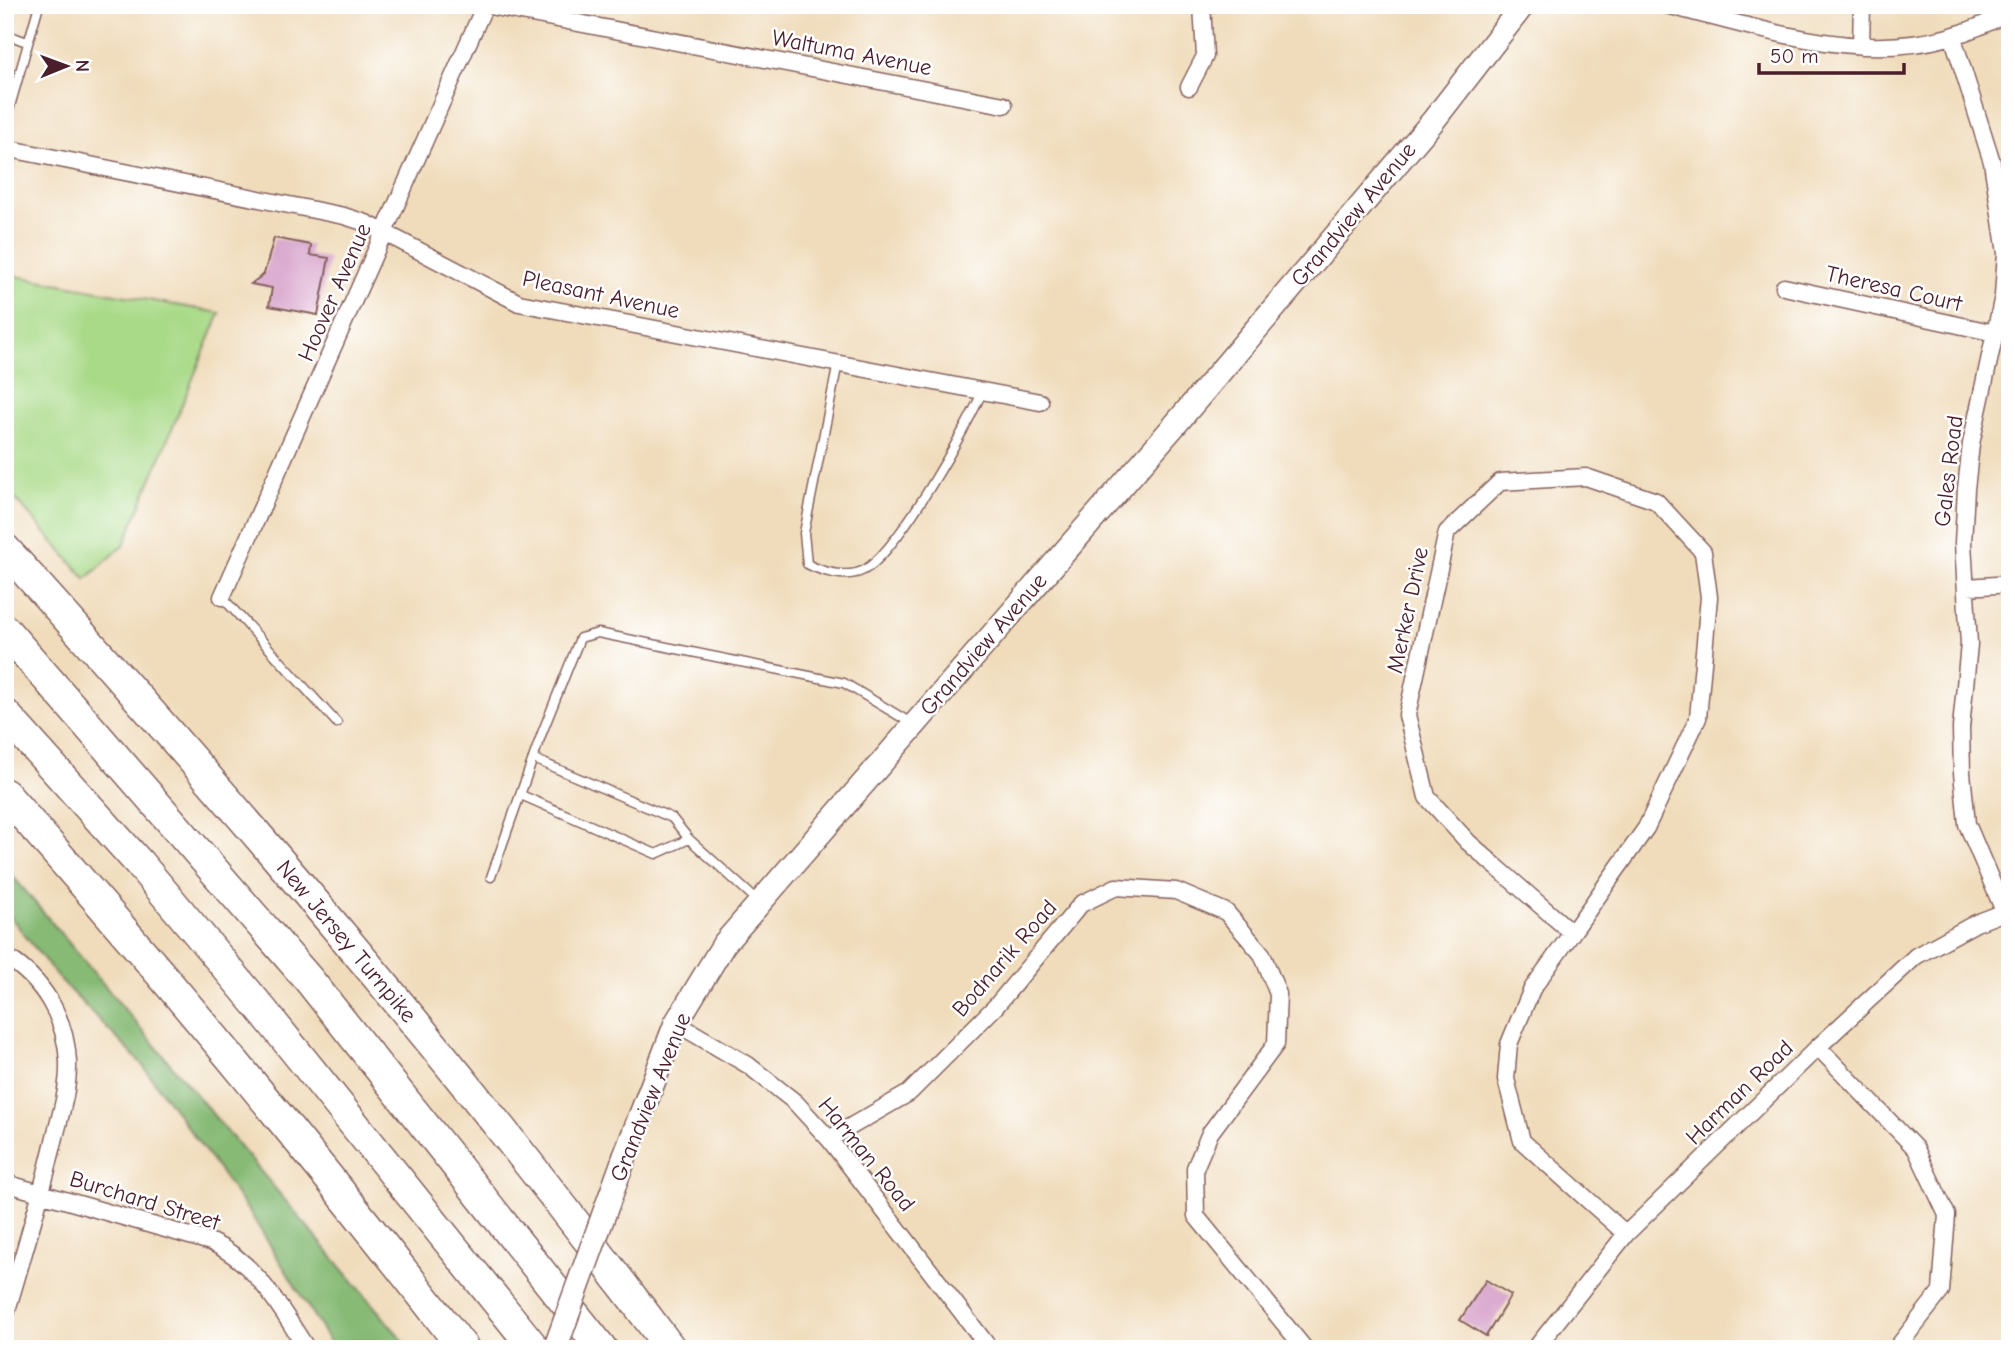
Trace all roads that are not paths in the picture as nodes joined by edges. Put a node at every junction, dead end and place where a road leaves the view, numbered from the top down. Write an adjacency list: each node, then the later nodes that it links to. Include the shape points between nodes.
1 (39, 5): 10 (lane)
2 (485, 5): 13 (street, Waltuma Avenue); 16 (street, Hoover Avenue)
3 (1202, 5): 12 (street, via 1205,55)
4 (1523, 5): 29 (street, Grandview Avenue, via 1433,121 1174,426)
5 (1666, 5): 11 (street, via 1803,38)
6 (1862, 5): 11 (street)
7 (2010, 11): 9 (street)
8 (5, 34): 10 (lane)
9 (1953, 38): 11 (street, via 1893,47); 18 (street, Gales Road, via 2001,206 2006,253)
10 (27, 42): 14 (lane)
11 (1861, 46)
12 (1189, 87)
13 (1004, 105)
14 (5, 124)
15 (5, 148): 16 (street, Pleasant Avenue, via 344,216)
16 (385, 233): 19 (street, Pleasant Avenue, via 519,303); 25 (street, Hoover Avenue)
17 (1784, 286): 18 (street, Theresa Court)
18 (1995, 333): 24 (street, Gales Road, via 1966,489 1963,543)
19 (838, 363): 20 (street, Pleasant Avenue); 20 (lane, via 804,533 807,564 828,574 863,570 887,550 968,426)
20 (983, 390): 21 (street, Pleasant Avenue)
21 (1040, 402)
22 (5, 549): 51 (highway, New Jersey Turnpike, via 352,945 488,1111)
23 (2010, 584): 24 (street)
24 (1967, 587): 36 (street, Gales Road, via 1969,644 1961,728 1967,824)
25 (222, 597): 28 (lane)
26 (5, 630): 50 (highway, via 309,980)
27 (5, 714): 48 (highway, via 263,1011)
28 (337, 723)
29 (912, 724): 30 (lane, via 844,683 598,634 580,638); 35 (street, Grandview Avenue)
30 (534, 759): 32 (lane); 33 (lane, via 672,818)
31 (5, 794): 47 (highway, via 229,1056)
32 (521, 795): 33 (lane, via 656,854); 34 (lane)
33 (689, 839): 35 (lane)
34 (491, 877)
35 (759, 902): 39 (street, Grandview Avenue, via 724,944)
36 (2007, 911): 40 (street, Harman Road, via 1916,956)
37 (1572, 933): 37 (street, Merker Drive, via 1646,828 1698,718 1709,597 1703,552 1656,501 1586,477 1500,482 1447,532 1407,715 1427,797 1468,842); 44 (street, Merker Drive, via 1532,989 1509,1044 1506,1079 1522,1141)
38 (5, 956): 43 (street, via 27,971 57,1013 65,1038 65,1094)
39 (676, 1023): 41 (street, Harman Road, via 748,1065 795,1102); 49 (street, Grandview Avenue, bridge)
40 (1818, 1047): 44 (street, Harman Road); 55 (street, via 1916,1149 1947,1215 1941,1291)
41 (829, 1139): 52 (street, Harman Road); 53 (street, Bodnarik Road, via 909,1093 996,1006 1081,904 1116,887 1176,891 1226,912 1262,954 1278,994 1276,1044 1210,1133 1195,1168 1196,1216)
42 (5, 1183): 43 (street, Burchard Street)
43 (41, 1193): 45 (street); 46 (street, Burchard Street, via 229,1250 262,1282)
44 (1626, 1234): 54 (street, Harman Road)
45 (5, 1317)
46 (307, 1349)
47 (464, 1349)
48 (535, 1349)
49 (555, 1349)
50 (602, 1349)
51 (671, 1349)
52 (990, 1349)
53 (1305, 1349)
54 (1535, 1349)
55 (1896, 1349)

